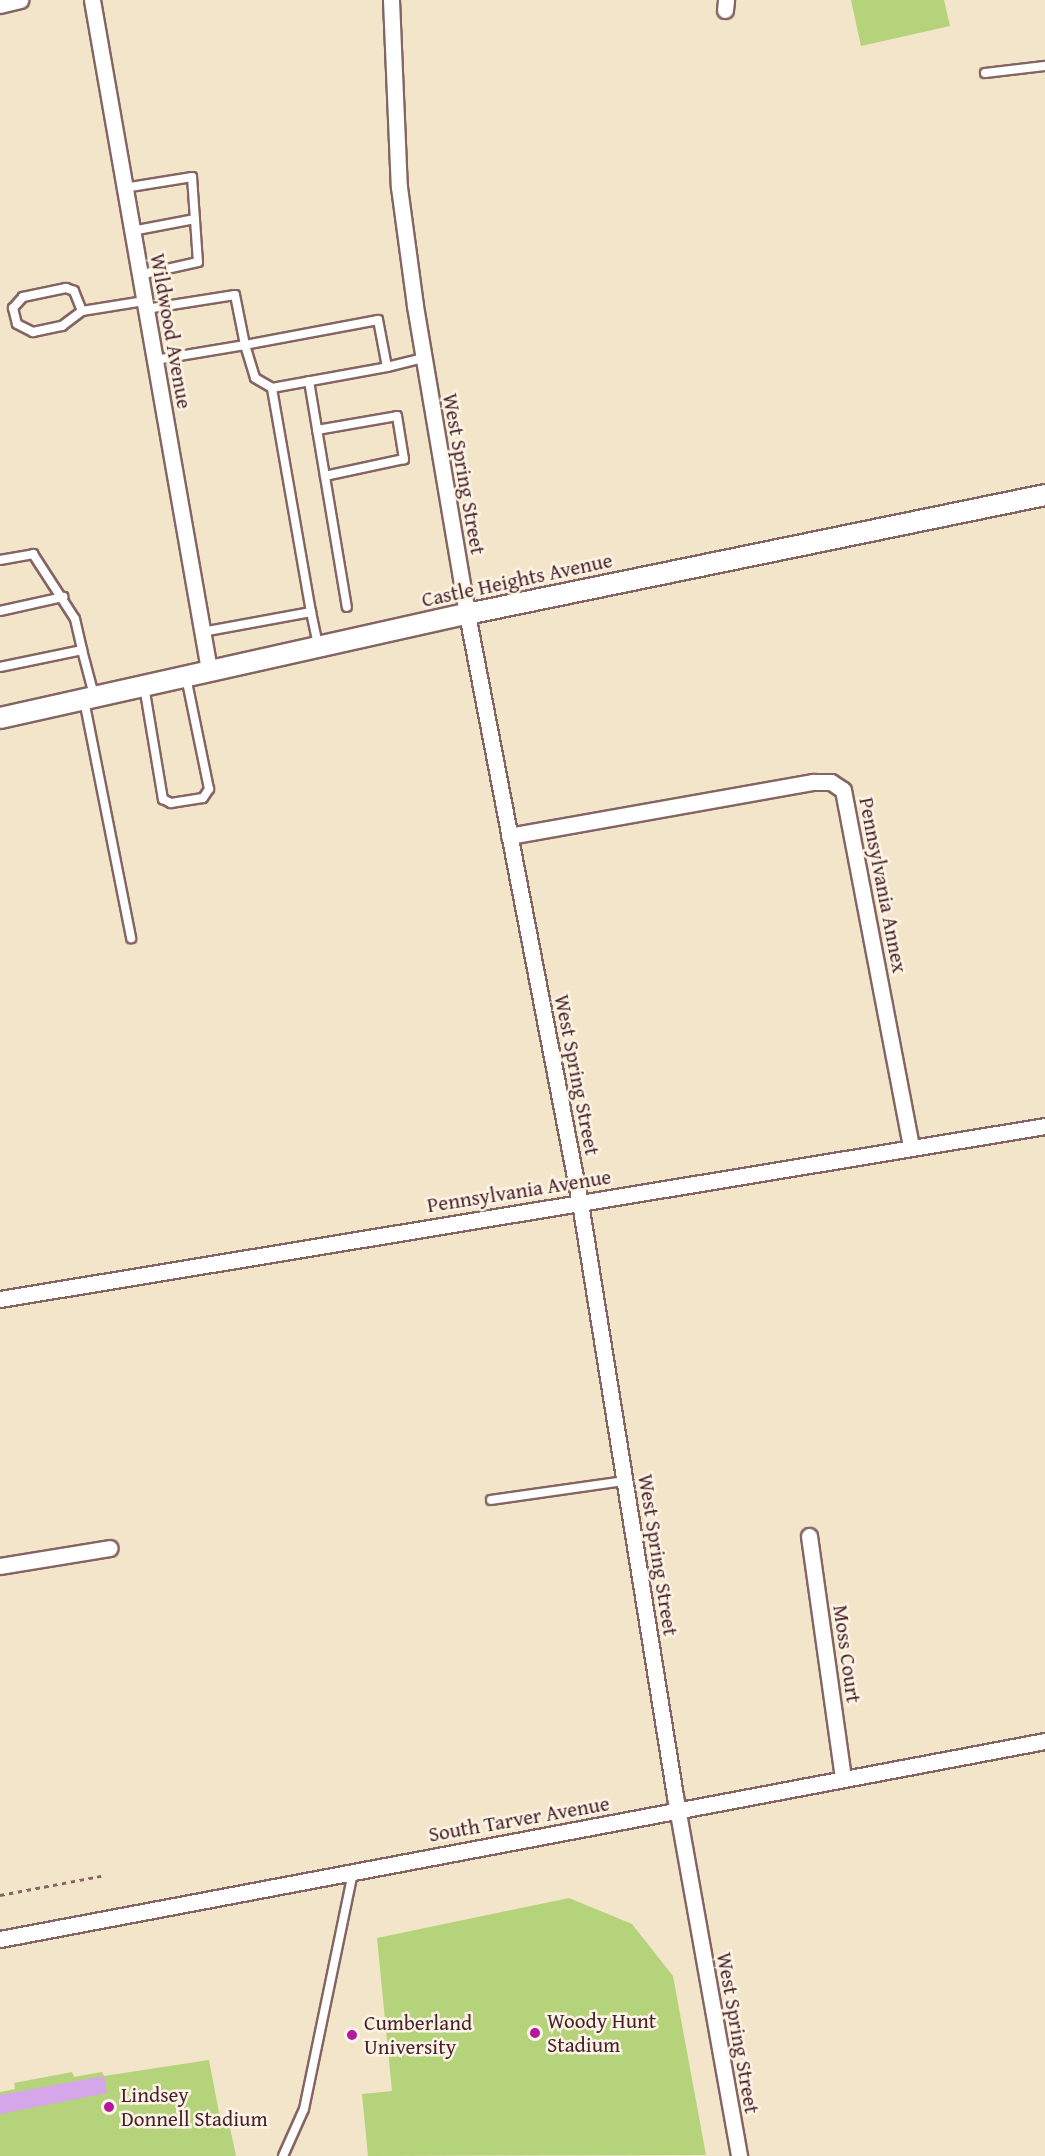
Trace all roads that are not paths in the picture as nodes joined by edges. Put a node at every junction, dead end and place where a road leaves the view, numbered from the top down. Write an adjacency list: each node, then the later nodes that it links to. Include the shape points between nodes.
1 (21, 0): 4 (street)
2 (92, 0): 7 (street, Wildwood Avenue)
3 (391, 0): 14 (street, West Spring Street, via 399,187)
4 (0, 4)
5 (1045, 66): 6 (lane)
6 (985, 73)
7 (124, 188): 8 (lane, via 192,177); 9 (street, Wildwood Avenue)
8 (195, 219): 9 (lane); 10 (lane, via 198,262)
9 (132, 231): 10 (street, Wildwood Avenue)
10 (140, 275): 11 (street, Wildwood Avenue)
11 (145, 305): 12 (lane); 13 (lane, via 236,295); 15 (street, Wildwood Avenue)
12 (82, 311): 12 (lane, via 62,326 33,332 17,324 13,308 23,297 66,288 74,291)
13 (245, 345): 15 (lane); 16 (lane, via 378,320); 18 (lane, via 255,378)
14 (423, 358): 16 (lane); 27 (street, West Spring Street)
15 (155, 360): 28 (street, Wildwood Avenue)
16 (387, 367): 17 (lane)
17 (309, 381): 18 (lane); 19 (lane)
18 (272, 388): 26 (lane)
19 (317, 430): 20 (lane); 20 (lane, via 397,416 404,459)
20 (325, 476): 24 (lane)
21 (1045, 495): 27 (street, Castle Heights Avenue)
22 (0, 560): 23 (lane, via 33,554)
23 (63, 597): 25 (lane); 30 (lane, via 75,619)
24 (347, 607)
25 (0, 611)
26 (311, 612): 28 (lane); 29 (lane)
27 (467, 614): 29 (street, Castle Heights Avenue); 37 (street, West Spring Street)
28 (202, 632): 32 (street, Wildwood Avenue)
29 (318, 646): 32 (street, Castle Heights Avenue)
30 (82, 650): 31 (lane); 35 (lane)
31 (0, 667)
32 (209, 670): 33 (street, Castle Heights Avenue)
33 (186, 675): 34 (street, Castle Heights Avenue); 34 (lane, via 209,789 203,798 171,803 163,799)
34 (144, 685): 35 (street, Castle Heights Avenue)
35 (89, 698): 36 (street, Castle Heights Avenue); 38 (lane)
36 (0, 718)
37 (509, 836): 40 (street, Pennsylvania Annex, via 813,782 831,782 843,790); 41 (street, West Spring Street)
38 (130, 938)
39 (1045, 1126): 40 (street, Pennsylvania Avenue)
40 (911, 1147): 41 (street, Pennsylvania Avenue)
41 (580, 1203): 42 (street, Pennsylvania Avenue); 43 (street, West Spring Street)
42 (0, 1299)
43 (625, 1481): 44 (lane); 50 (street, West Spring Street)
44 (491, 1500)
45 (809, 1536): 49 (street, Moss Court)
46 (110, 1548): 47 (street)
47 (0, 1566)
48 (1045, 1741): 49 (street, South Tarver Avenue)
49 (843, 1779): 50 (street, South Tarver Avenue)
50 (678, 1813): 51 (street, South Tarver Avenue); 54 (street, West Spring Street)
51 (354, 1871): 52 (street, South Tarver Avenue); 53 (lane, via 304,2109)
52 (0, 1939)
53 (284, 2156)
54 (739, 2156)

